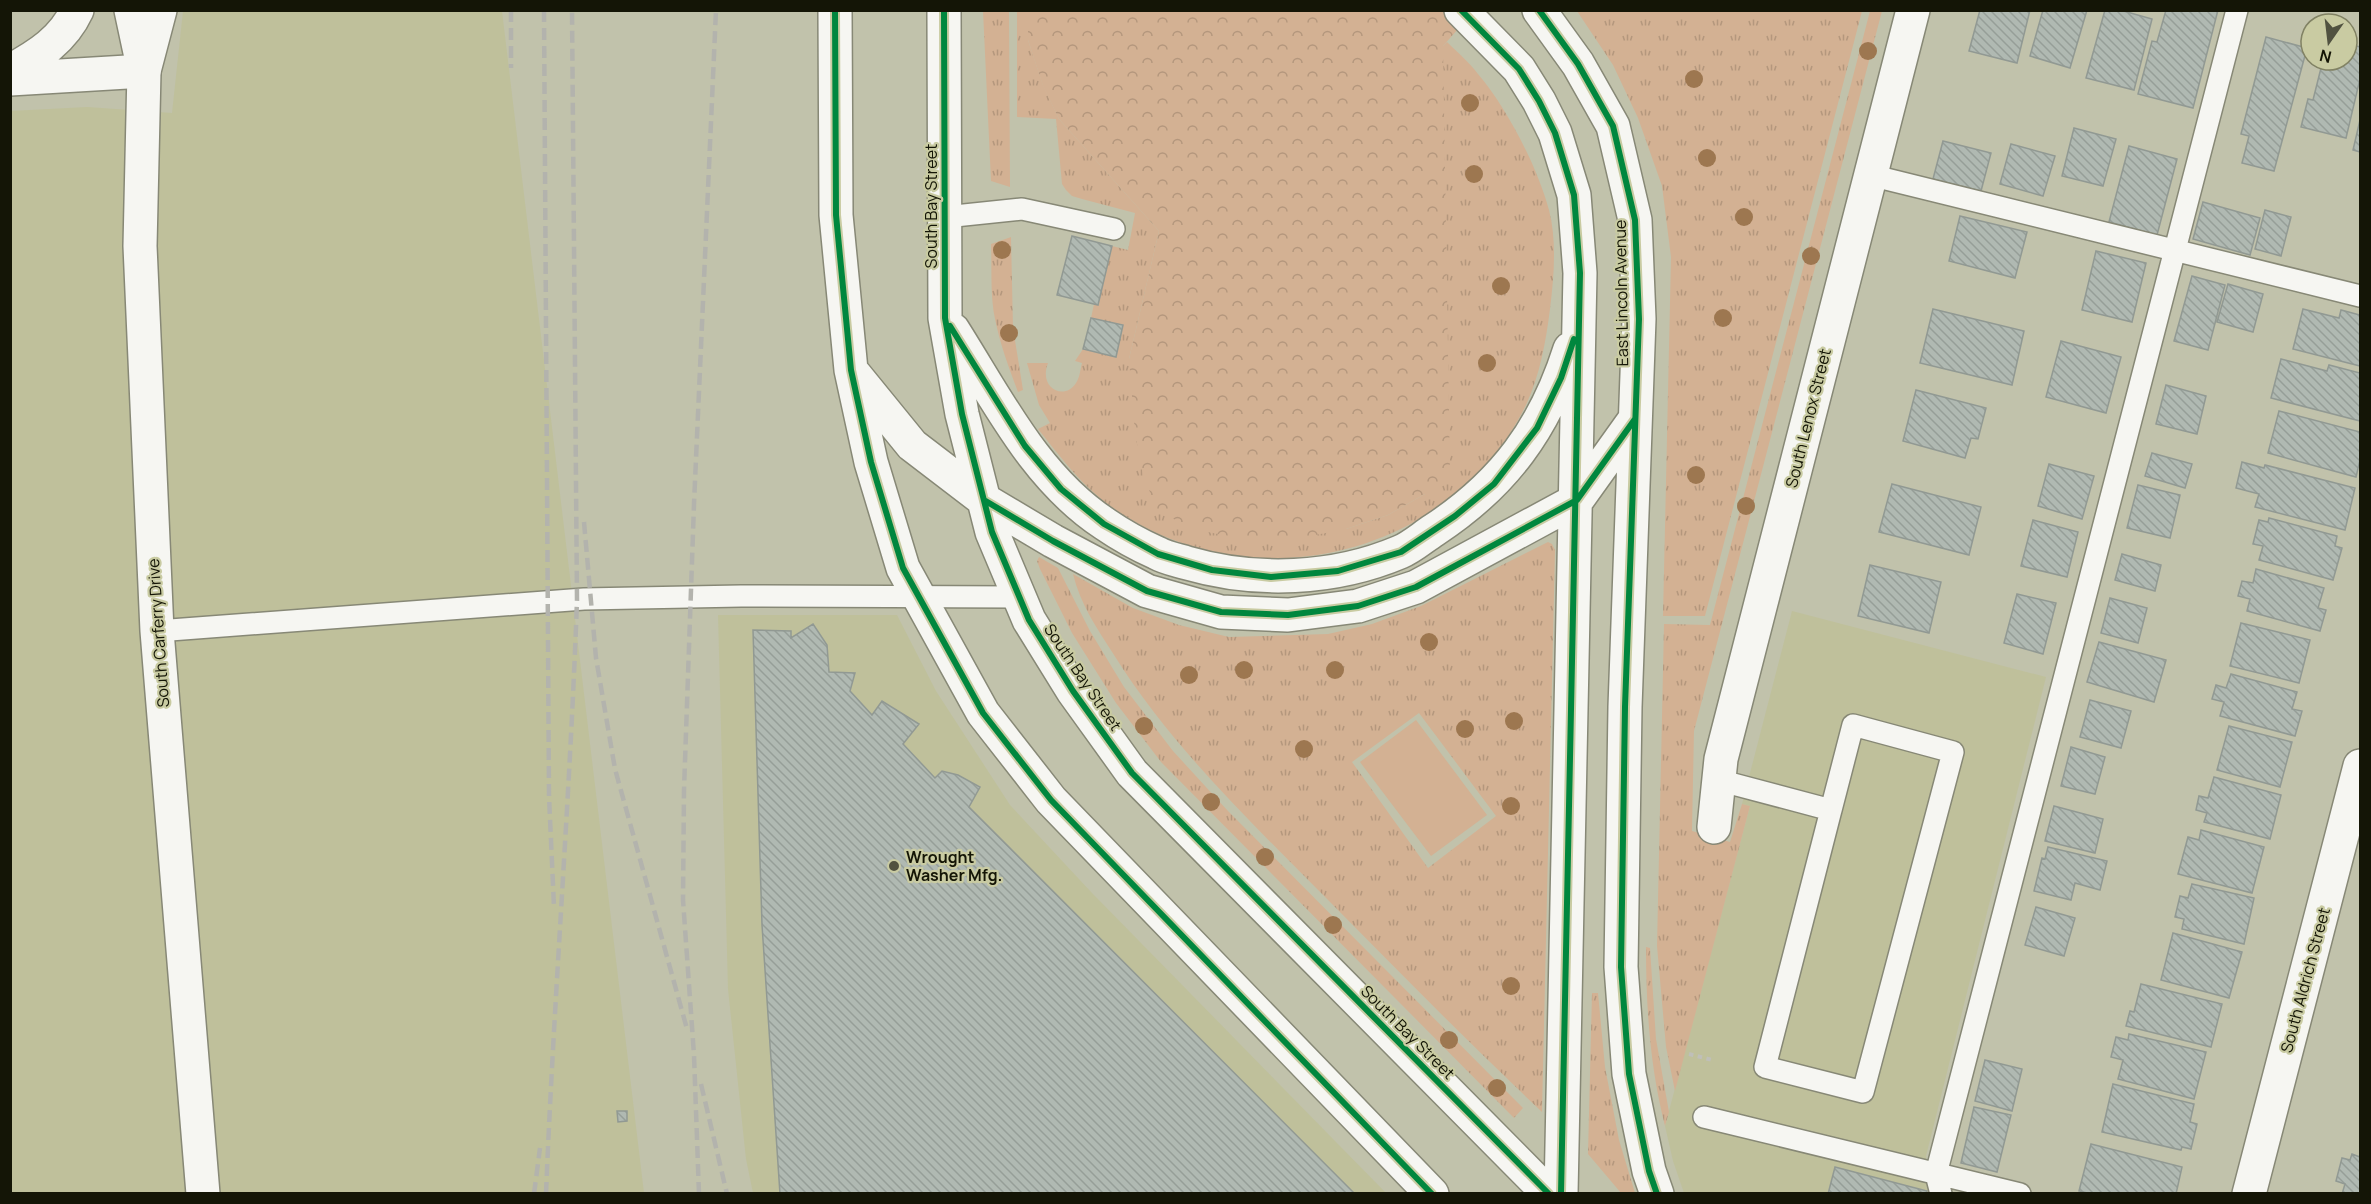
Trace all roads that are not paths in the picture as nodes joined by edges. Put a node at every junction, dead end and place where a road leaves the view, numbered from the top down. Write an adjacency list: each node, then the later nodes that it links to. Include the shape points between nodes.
1 (77, 10): 10 (main road, via 70,26 43,53)
2 (130, 10): 11 (main road, South Carferry Drive)
3 (160, 10): 11 (main road, South Carferry Drive)
4 (835, 10): 20 (main road, via 836,215)
5 (944, 10): 14 (main road, South Bay Street)
6 (1461, 10): 19 (main road, via 1519,69 1555,133 1574,195)
7 (1539, 10): 21 (main road, East Lincoln Avenue, via 1578,64 1613,126 1635,220 1639,319)
8 (1913, 10): 13 (main road, South Lenox Street)
9 (2236, 10): 16 (lane)
10 (10, 70)
11 (144, 71): 12 (main road); 26 (main road, South Carferry Drive, via 140,246)
12 (10, 79)
13 (1870, 176): 16 (lane); 28 (main road, South Lenox Street)
14 (945, 217): 15 (lane, via 1022,209); 18 (main road, South Bay Street)
15 (1114, 229)
16 (2174, 251): 17 (lane); 32 (lane)
17 (2361, 296)
18 (945, 318): 19 (main road, via 1025,446 1061,489 1104,524 1158,554 1212,570 1270,577 1338,572 1401,552 1494,484 1537,428 1561,378); 22 (main road, South Bay Street, via 962,414)
19 (1579, 322): 23 (main road)
20 (851, 370): 22 (main road, via 912,445); 24 (main road, via 871,462 903,568)
21 (1635, 419): 23 (main road); 37 (main road, East Lincoln Avenue, via 1624,707 1621,967 1629,1074)
22 (984, 500): 23 (main road, via 1147,591 1221,612 1288,615 1358,606 1416,587); 25 (main road, South Bay Street)
23 (1576, 500): 36 (main road)
24 (917, 596): 25 (lane); 26 (lane, via 584,599); 34 (main road, via 983,713 1051,800)
25 (1019, 597): 35 (main road, South Bay Street, via 1073,691 1132,773)
26 (157, 631): 33 (main road, South Carferry Drive)
27 (2361, 766): 39 (main road, South Aldrich Street)
28 (1718, 780): 29 (lane); 30 (main road, South Lenox Street)
29 (1831, 810): 29 (lane, via 1765,1067 1863,1092 1953,752 1853,725)
30 (1714, 827)
31 (1704, 1117): 32 (lane)
32 (1939, 1184): 38 (lane)
33 (203, 1194)
34 (1431, 1194)
35 (1549, 1194)
36 (1561, 1194)
37 (1657, 1194)
38 (2020, 1194)
39 (2249, 1194)

